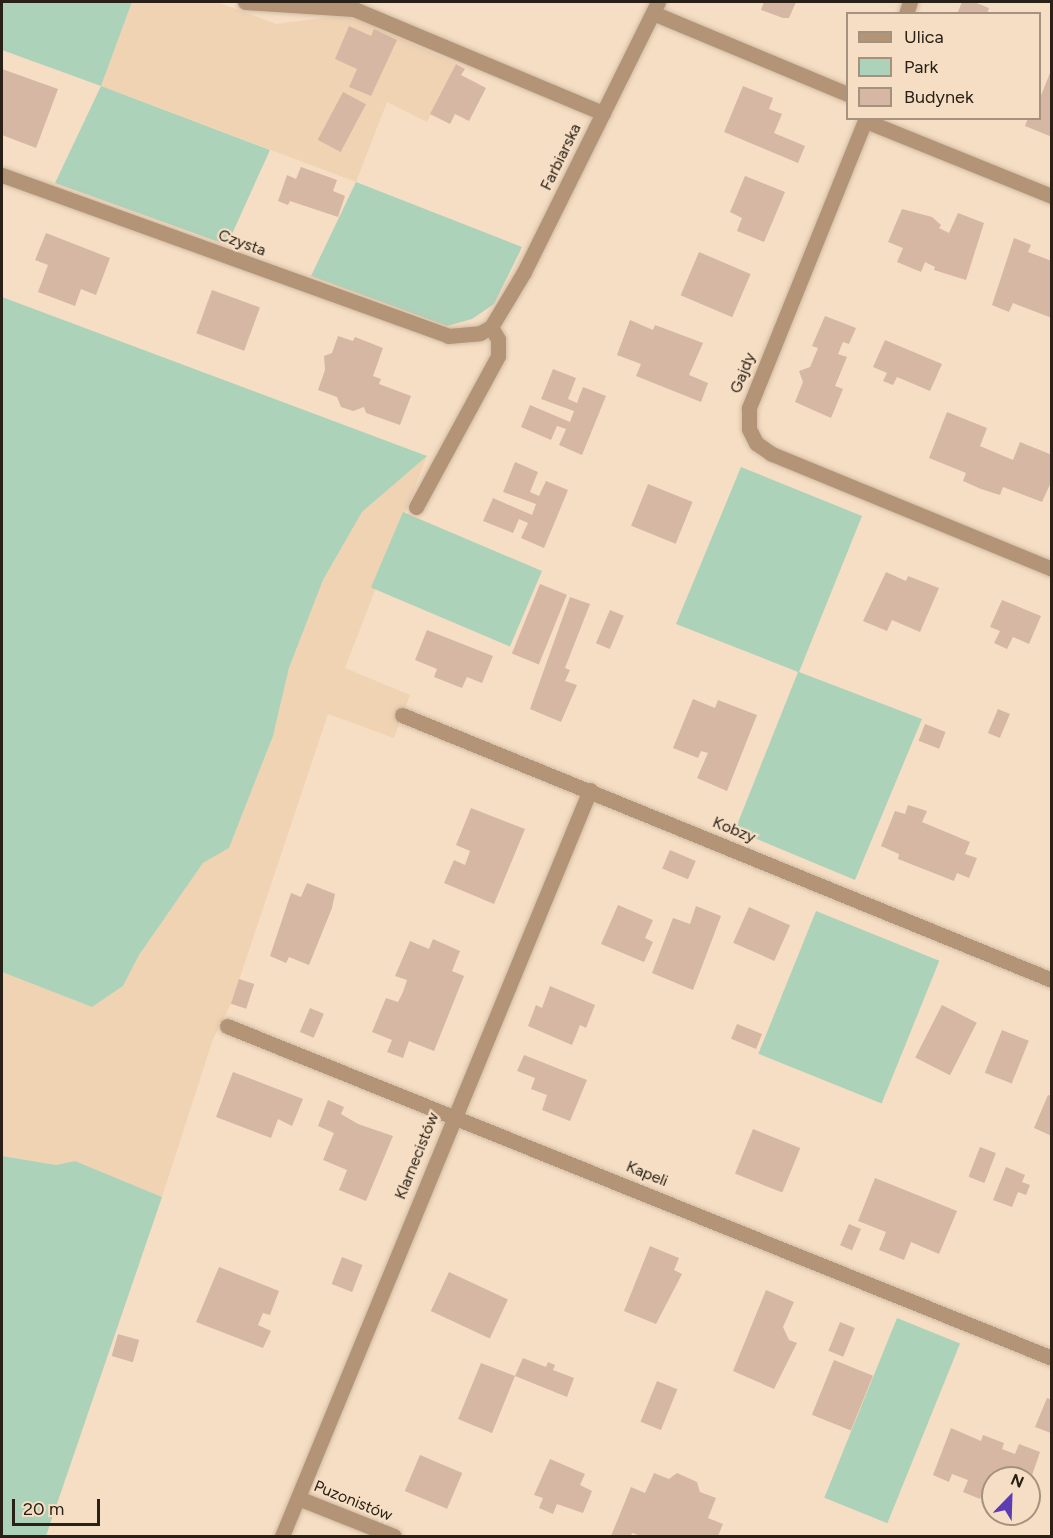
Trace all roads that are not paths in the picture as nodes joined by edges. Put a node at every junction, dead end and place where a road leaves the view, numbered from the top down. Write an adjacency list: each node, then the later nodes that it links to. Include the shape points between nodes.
1 (245, 2): 4 (street, via 354,9)
2 (656, 7): 3 (street); 4 (street, Farbiarska)
3 (846, 93)
4 (603, 113): 8 (street, Farbiarska, via 524,272)
5 (866, 120): 7 (street); 10 (street, Gajdy, via 749,408 749,429 756,443 771,454)
6 (2, 175): 8 (street, Czysta, via 448,336 471,335)
7 (1052, 196)
8 (491, 327): 9 (street, via 498,339 498,356)
9 (416, 507)
10 (1052, 569)
11 (402, 715): 12 (street, Kobzy)
12 (590, 790): 13 (street, Kobzy); 15 (street, Klarnecistów)
13 (1052, 980)
14 (227, 1026): 15 (street, Kapeli)
15 (453, 1116): 16 (street, Kapeli); 17 (street, Klarnecistów)
16 (1052, 1358)
17 (298, 1498): 18 (street, Klarnecistów); 19 (street, Puzonistów)
18 (282, 1536)
19 (394, 1536)

